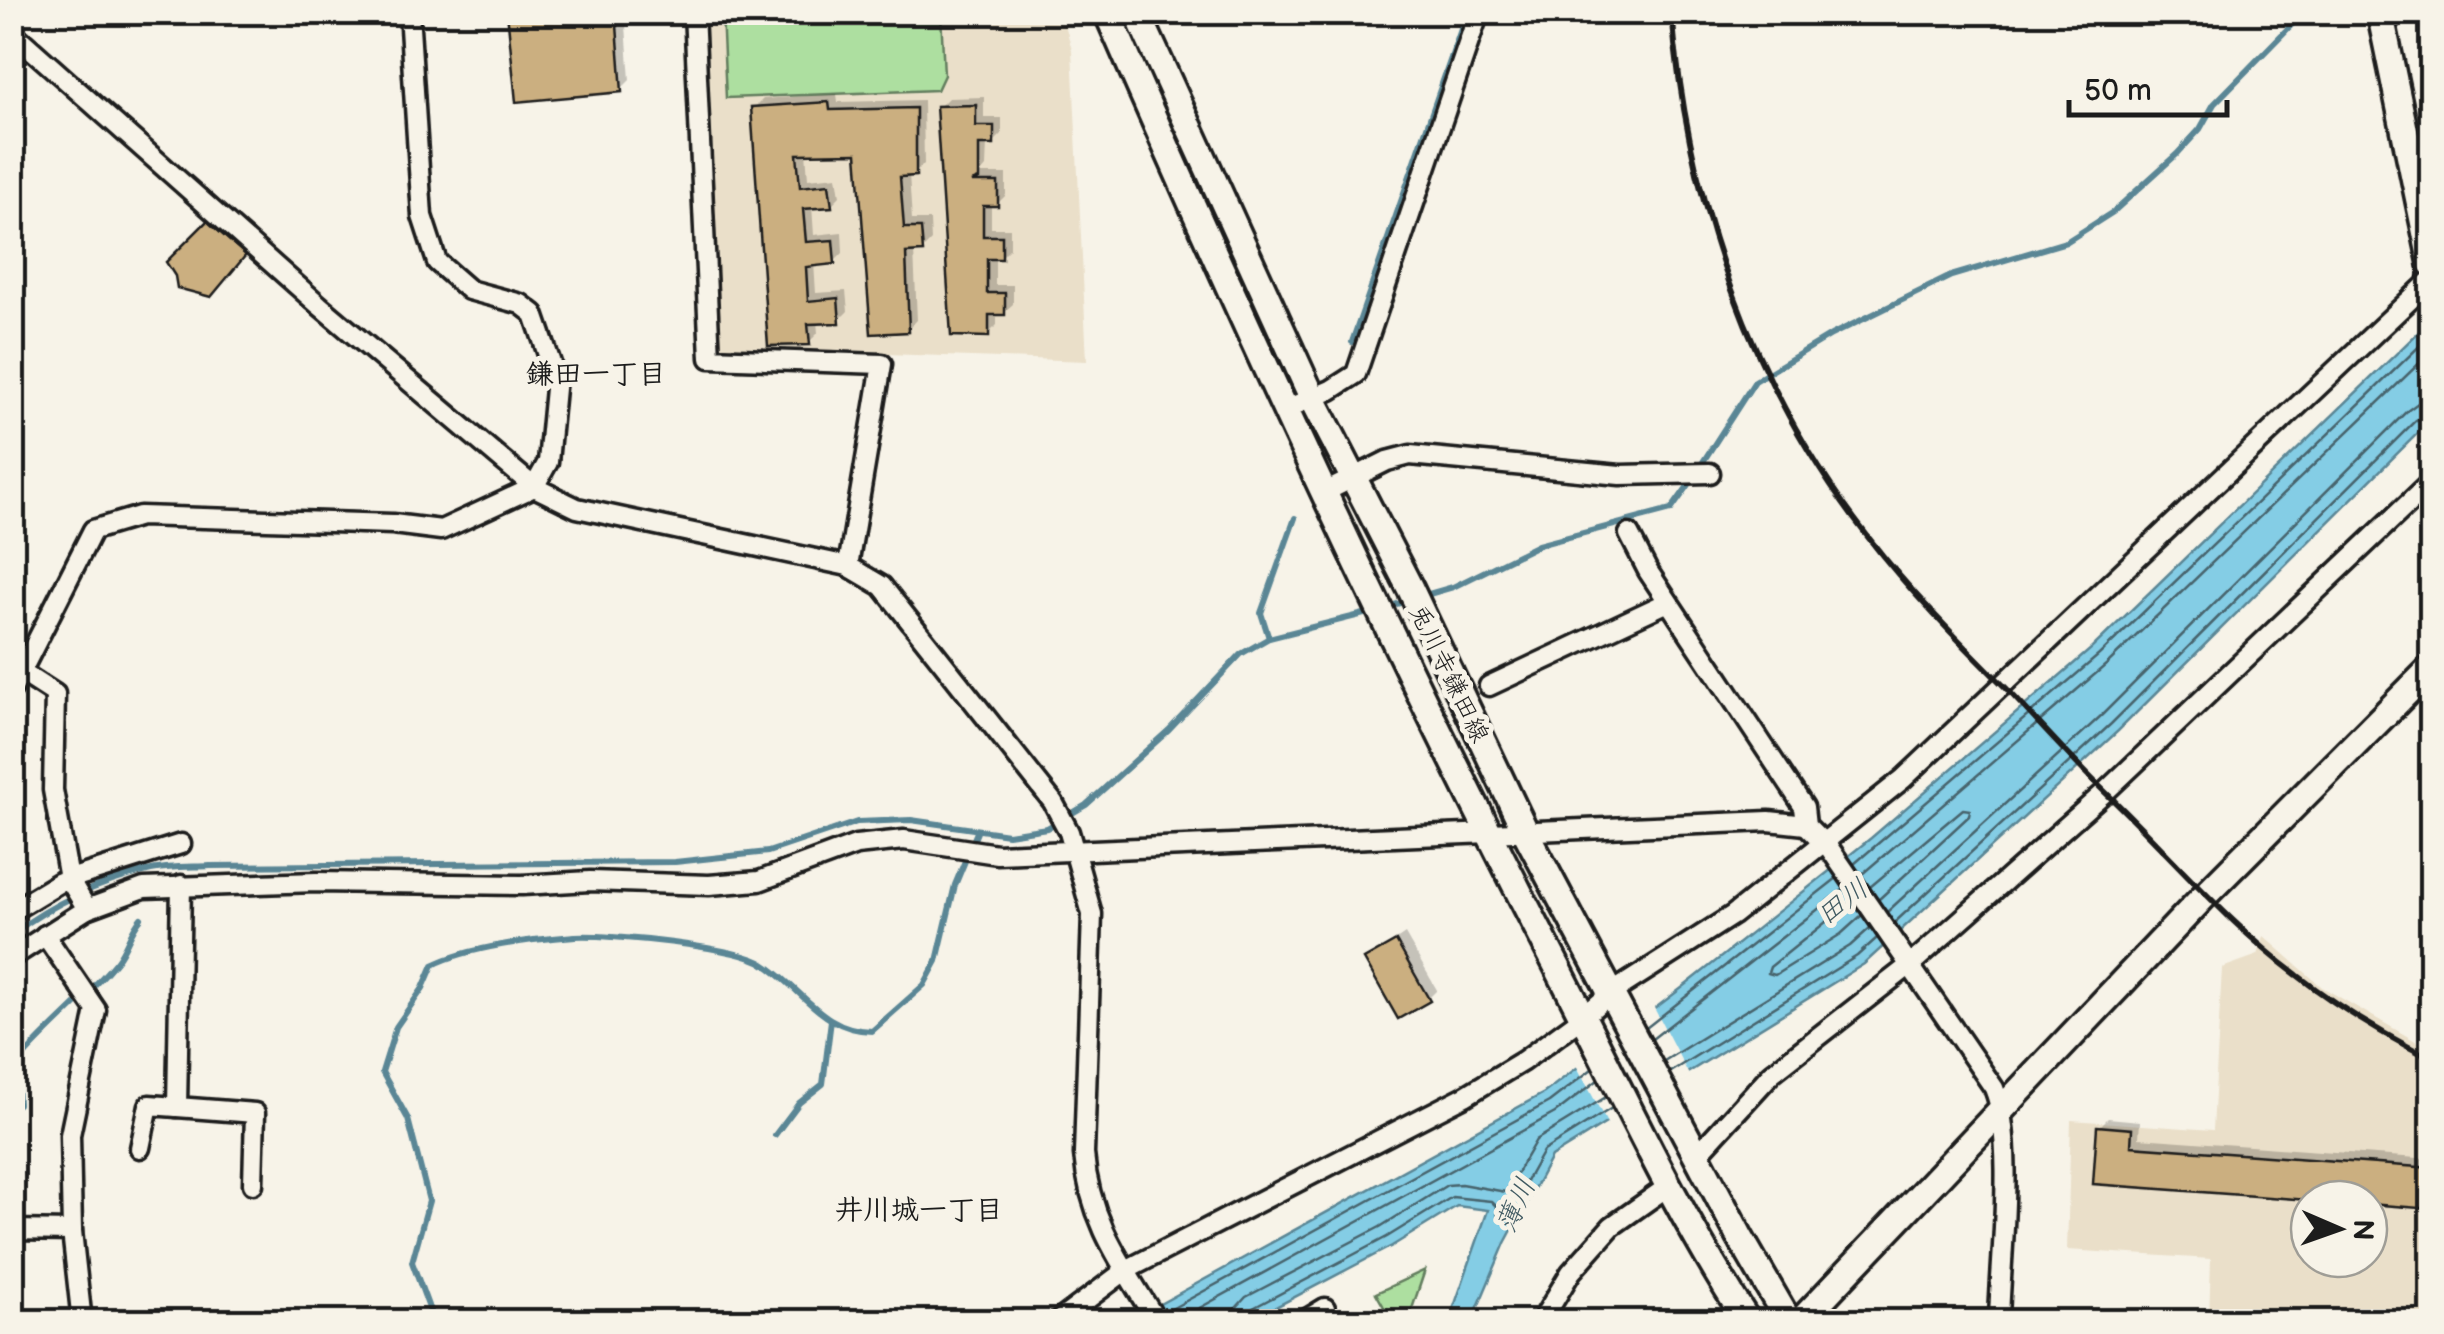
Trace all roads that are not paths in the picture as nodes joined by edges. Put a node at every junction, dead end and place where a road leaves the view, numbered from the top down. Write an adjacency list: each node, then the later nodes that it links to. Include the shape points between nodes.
1 (409, 12): 15 (street, via 422,216 438,262 470,290 534,314 556,378 548,462)
2 (694, 12): 18 (street, via 710,358 882,364)
3 (1107, 12): 11 (main road, 兎川寺鎌田線)
4 (1137, 12): 10 (main road, 兎川寺鎌田線)
5 (1480, 12): 10 (street, via 1356,374)
6 (2380, 12): 8 (main road)
7 (12, 32): 15 (street)
8 (2432, 264)
9 (2432, 278): 28 (street)
10 (1313, 399): 11 (street); 13 (main road, 兎川寺鎌田線)
11 (1286, 410): 16 (main road, 兎川寺鎌田線)
12 (1710, 473): 13 (street, via 1620,475 1410,455)
13 (1352, 479): 16 (street); 25 (main road, 兎川寺鎌田線)
14 (2432, 481): 36 (street, via 2105,792)
15 (534, 486): 18 (street, via 578,508); 21 (street, via 441,530 140,516 93,530)
16 (1325, 492): 26 (main road, 兎川寺鎌田線)
17 (1630, 534): 19 (street)
18 (848, 566): 29 (street, via 882,586 1059,811)
19 (1668, 602): 22 (street); 24 (street, via 1804,806)
20 (2432, 667): 40 (main road)
21 (21, 672): 23 (street); 30 (street, via 55,694 52,790)
22 (1488, 686)
23 (12, 690)
24 (1806, 825): 25 (street, via 1769,821); 28 (street)
25 (1526, 833): 26 (street); 37 (main road, 兎川寺鎌田線)
26 (1489, 834): 29 (street); 38 (main road, 兎川寺鎌田線)
27 (181, 844): 30 (street)
28 (1827, 847): 36 (street); 37 (street)
29 (1074, 851): 31 (street, via 985,852 904,840 856,845 759,881 709,885); 47 (street, via 1092,914 1086,1188)
30 (69, 879): 32 (street); 33 (street)
31 (181, 885): 32 (street, via 144,888); 39 (street)
32 (87, 909): 34 (street)
33 (12, 911)
34 (45, 935): 35 (street); 46 (street, via 96,1010 70,1136)
35 (12, 957)
36 (1908, 961): 40 (street); 42 (street, via 1772,1073)
37 (1614, 998): 38 (street); 42 (main road, 兎川寺鎌田線)
38 (1586, 1021): 43 (main road, 兎川寺鎌田線); 47 (street, via 1465,1096)
39 (177, 1106): 41 (street, via 149,1105); 44 (street, via 255,1113)
40 (2002, 1107): 56 (main road); 57 (street)
41 (140, 1148)
42 (1694, 1149): 55 (main road, 兎川寺鎌田線)
43 (1665, 1177): 53 (street, via 1571,1272); 54 (main road, 兎川寺鎌田線)
44 (253, 1184)
45 (12, 1230): 46 (street)
46 (72, 1231): 49 (street)
47 (1129, 1275): 50 (street); 51 (street)
48 (1324, 1308): 52 (street)
49 (82, 1322)
50 (1057, 1322)
51 (1157, 1322)
52 (1302, 1322)
53 (1542, 1322)
54 (1748, 1322)
55 (1789, 1322)
56 (1800, 1322)
57 (1999, 1322)

